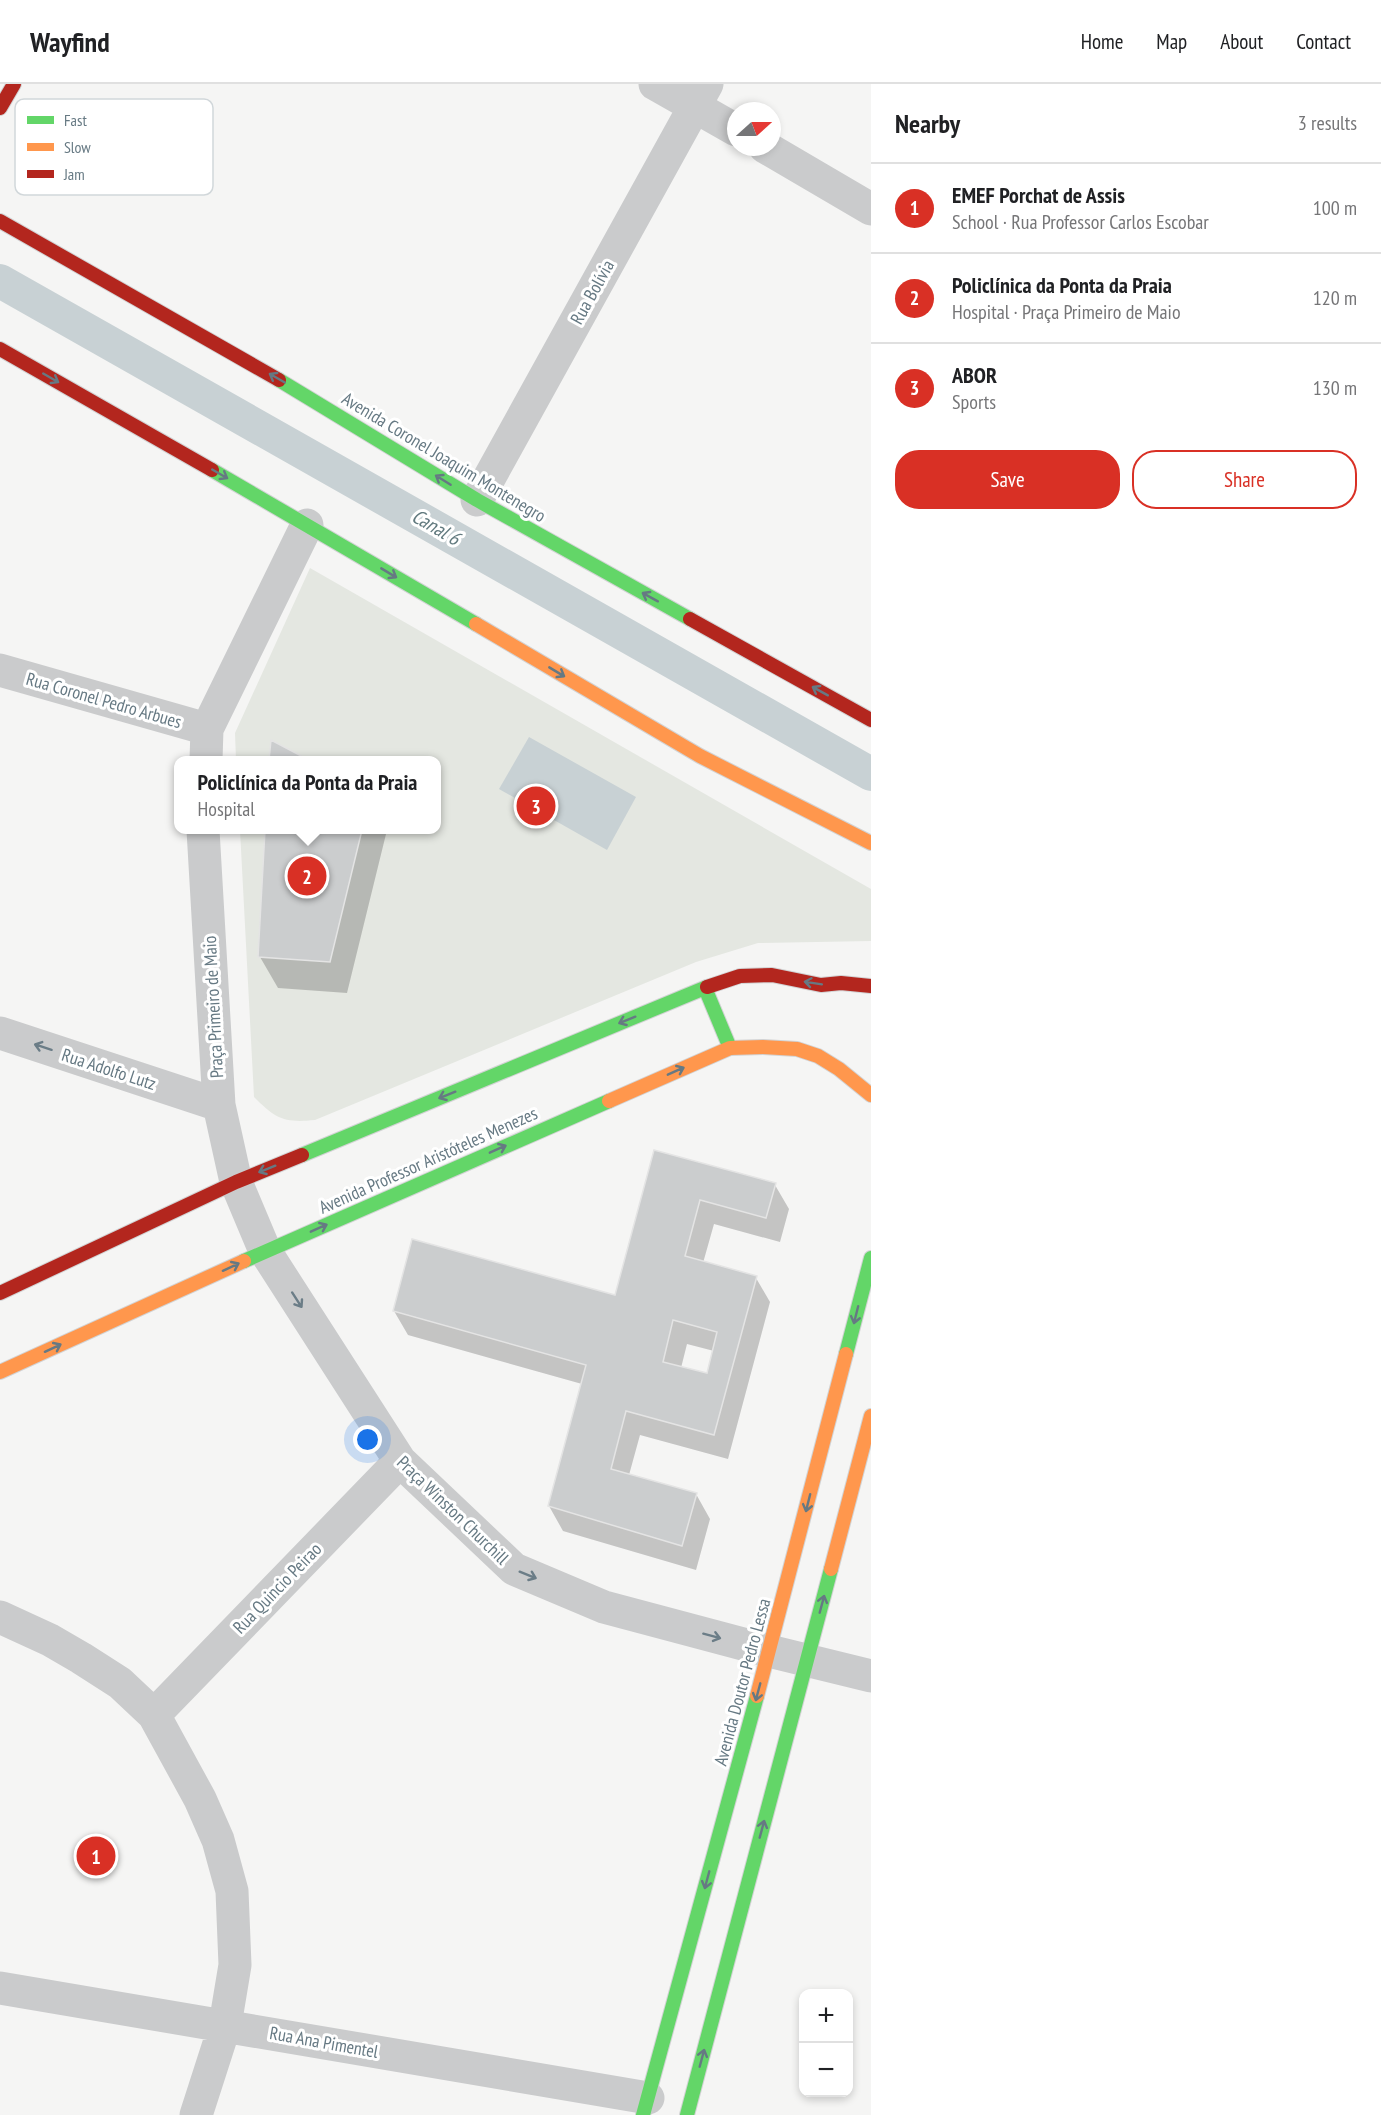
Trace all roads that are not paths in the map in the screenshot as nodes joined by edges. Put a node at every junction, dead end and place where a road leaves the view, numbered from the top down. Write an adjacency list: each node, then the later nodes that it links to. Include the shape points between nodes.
1 (14, 84): 4 (main road)
2 (655, 84): 3 (street)
3 (701, 95): 5 (street); 10 (street, Rua Bolívia)
4 (0, 108)
5 (727, 121)
6 (781, 156): 7 (street)
7 (871, 208)
8 (0, 221): 10 (main road, Avenida Coronel Joaquim Montenegro, one-way to 8, via 311,398)
9 (0, 348): 11 (main road, one-way to 11)
10 (477, 500): 13 (main road, Avenida Coronel Joaquim Montenegro, one-way to 10)
11 (308, 525): 14 (street); 16 (main road, one-way to 16, via 700,756)
12 (0, 670): 14 (street, Rua Coronel Pedro Arbues)
13 (871, 720)
14 (207, 745)
15 (203, 834): 22 (street, Praça Primeiro de Maio)
16 (871, 843)
17 (871, 986): 18 (main road, one-way to 18, via 821,985 772,975 740,976)
18 (705, 988): 20 (main road); 23 (main road, one-way to 23)
19 (0, 1033): 22 (street, Rua Adolfo Lutz, one-way to 19)
20 (730, 1048): 21 (main road, Avenida Professor Aristóteles Menezes, via 787,1048 816,1055 846,1073); 24 (main road, Avenida Professor Aristóteles Menezes, one-way to 20)
21 (871, 1095)
22 (219, 1105): 23 (street, Praça Primeiro de Maio)
23 (236, 1182): 24 (street, Praça Primeiro de Maio); 26 (main road)
24 (265, 1251): 27 (main road, Avenida Professor Aristóteles Menezes, one-way to 24); 29 (street, Praça Winston Churchill, one-way to 29)
25 (871, 1258): 31 (main road, Avenida Doutor Pedro Lessa, one-way to 31)
26 (0, 1293)
27 (0, 1372)
28 (871, 1416): 32 (main road, one-way to 28)
29 (400, 1461): 31 (street, Praça Winston Churchill, one-way to 31, via 514,1569 604,1607); 34 (street, Rua Quincio Peirao)
30 (0, 1617): 34 (street, via 81,1658 120,1683)
31 (769, 1651): 32 (street, Praça Winston Churchill); 37 (main road, Avenida Doutor Pedro Lessa, one-way to 37)
32 (807, 1661): 33 (street, Praça Winston Churchill); 39 (main road, one-way to 32)
33 (871, 1676)
34 (154, 1715): 36 (street, via 200,1799 218,1840 232,1891 235,1965)
35 (0, 1988): 36 (street, Rua Ana Pimentel)
36 (225, 2025): 37 (street, Rua Ana Pimentel); 38 (street)
37 (646, 2107)
38 (196, 2115)
39 (687, 2115)

